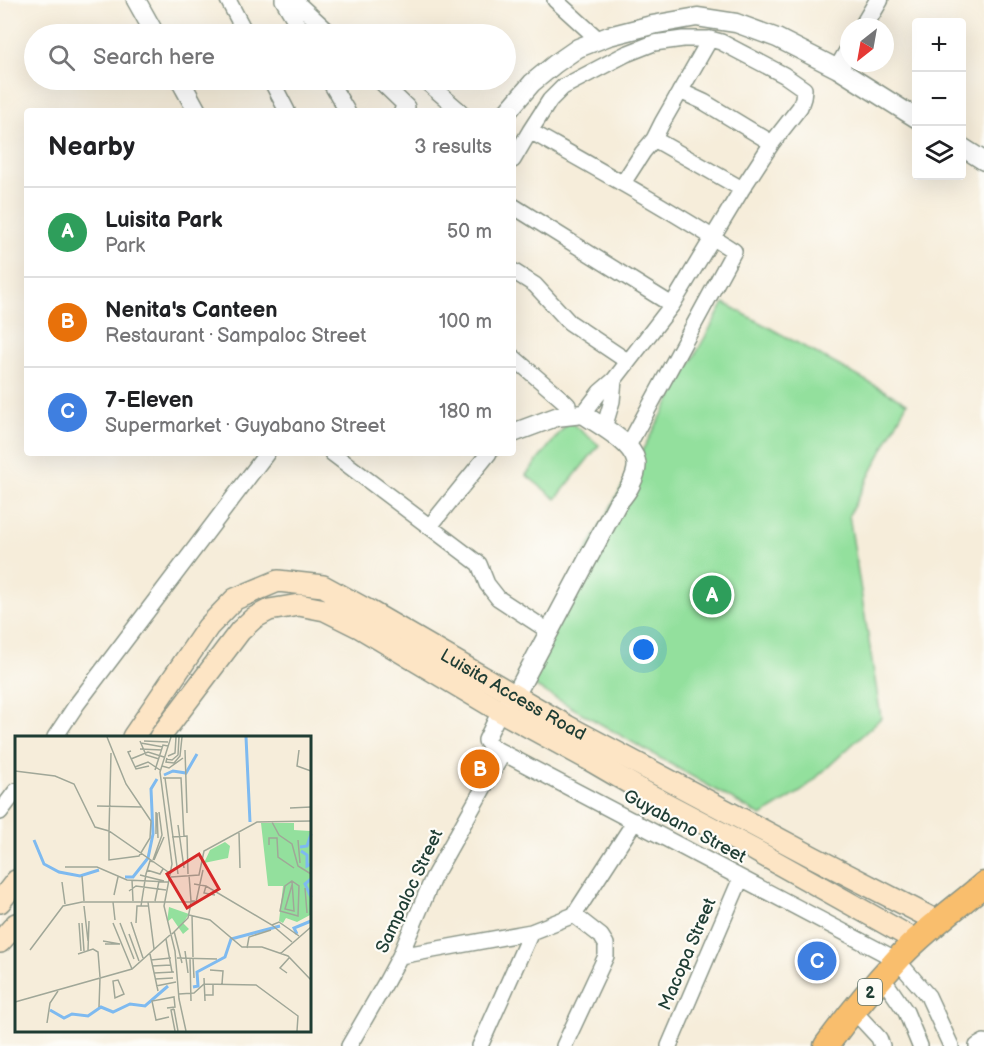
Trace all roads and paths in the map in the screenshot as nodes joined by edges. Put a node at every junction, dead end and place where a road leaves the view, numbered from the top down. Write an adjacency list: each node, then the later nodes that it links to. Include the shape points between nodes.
1 (136, 0): 8 (street)
2 (228, 0): 9 (street)
3 (283, 0): 10 (street)
4 (294, 0): 11 (street)
5 (555, 0): 13 (street)
6 (879, 0): 7 (street)
7 (868, 18)
8 (149, 24)
9 (241, 24)
10 (297, 24)
11 (320, 24)
12 (710, 39): 21 (street); 29 (street, via 654,43 626,54 563,87); 31 (street, via 804,88 800,107)
13 (599, 40): 15 (street, via 697,17 736,23); 27 (street, via 578,48 555,64)
14 (840, 66): 15 (street)
15 (838, 69): 28 (street)
16 (185, 90): 22 (street)
17 (275, 90): 23 (street)
18 (335, 90): 24 (street)
19 (393, 90): 25 (street, via 407,106)
20 (436, 90): 26 (street)
21 (680, 91): 30 (street); 31 (street)
22 (195, 108)
23 (285, 108)
24 (345, 108)
25 (404, 108)
26 (457, 108)
27 (511, 108)
28 (912, 115)
29 (530, 131): 33 (street); 35 (street)
30 (654, 139): 35 (street); 36 (street)
31 (772, 143): 36 (street)
32 (966, 150): 34 (street)
33 (516, 155)
34 (984, 161)
35 (623, 183): 38 (street)
36 (742, 189): 38 (street)
37 (516, 208): 40 (street)
38 (712, 237): 40 (street); 47 (street, via 734,251 732,256)
39 (516, 273): 42 (street, via 535,285 568,322)
40 (672, 305): 42 (street)
41 (516, 360): 44 (street)
42 (627, 361): 43 (street)
43 (614, 380): 44 (street); 45 (street)
44 (576, 415): 45 (street); 46 (street, via 556,417)
45 (604, 428): 47 (street)
46 (516, 433)
47 (628, 446): 52 (street, via 636,460 631,486 617,504)
48 (265, 456): 55 (street, via 76,704)
49 (336, 456): 51 (street)
50 (487, 456): 51 (street)
51 (430, 526): 52 (street, via 479,564 498,598)
52 (550, 632): 53 (street)
53 (515, 696): 54 (street); 56 (main road, Luisita Access Road, via 323,586 278,581 235,599 208,627); 67 (main road, Luisita Access Road)
54 (500, 711): 57 (main road, Luisita Access Road, via 360,627 325,610 299,605 269,610 240,631); 58 (street, Guyabano Street, via 486,741); 70 (main road, Luisita Access Road)
55 (57, 736)
56 (134, 736)
57 (161, 736)
58 (503, 753): 61 (street, Guyabano Street); 72 (street, Sampaloc Street, via 433,878)
59 (15, 793): 60 (street)
60 (0, 812)
61 (635, 821): 62 (street, Guyabano Street); 66 (street)
62 (741, 878): 73 (street, Guyabano Street); 79 (street, Macopa Street)
63 (15, 882): 65 (main road)
64 (984, 884): 67 (highway, 2)
65 (0, 902)
66 (574, 915): 69 (street); 78 (street, via 602,936 606,956)
67 (939, 922): 70 (highway, 2)
68 (15, 925): 71 (main road)
69 (531, 932): 72 (street); 77 (street)
70 (917, 940): 73 (highway, 2)
71 (0, 942)
72 (400, 956): 76 (street, Sampaloc Street)
73 (890, 968): 74 (highway, 2); 82 (street); 83 (street, via 928,996)
74 (853, 1010): 80 (highway, 2); 81 (street)
75 (984, 1042): 84 (street)
76 (349, 1046)
77 (480, 1046)
78 (564, 1046)
79 (669, 1046)
80 (826, 1046)
81 (882, 1046)
82 (920, 1046)
83 (951, 1046)
84 (977, 1046)

